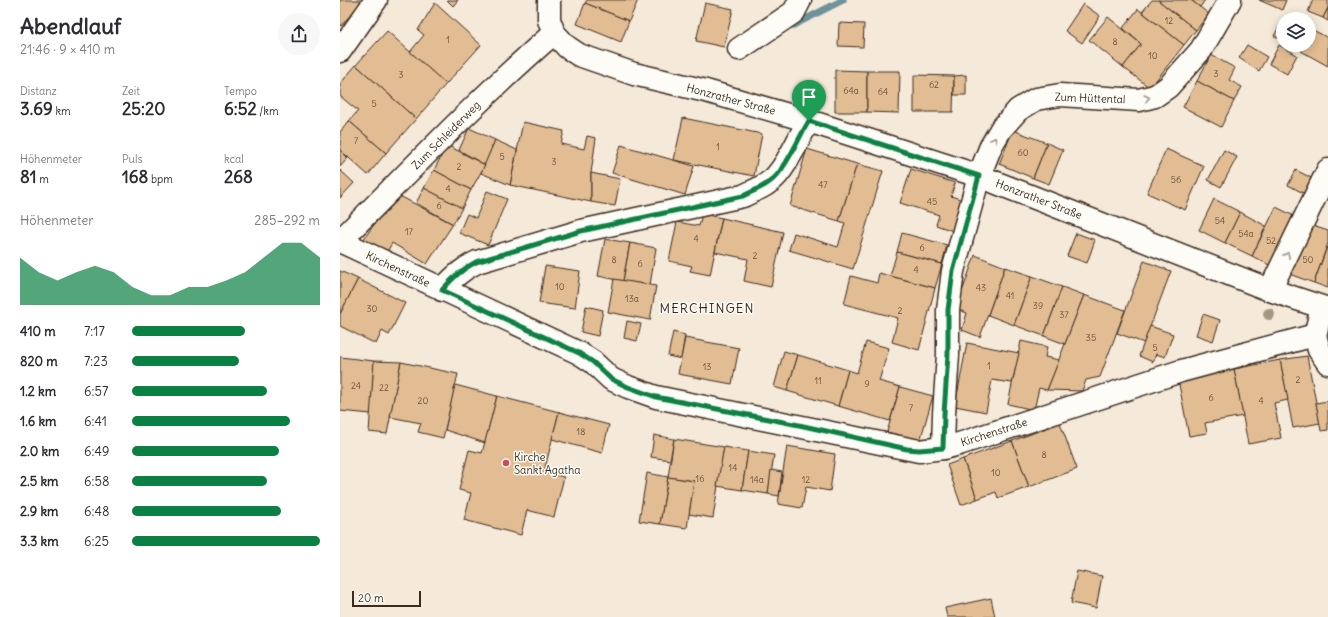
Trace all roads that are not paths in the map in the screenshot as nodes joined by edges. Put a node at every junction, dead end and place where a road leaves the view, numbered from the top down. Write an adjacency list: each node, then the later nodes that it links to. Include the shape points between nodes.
1 (376, 0): 7 (street)
2 (549, 0): 5 (street, via 550,20)
3 (800, 0): 6 (street, via 794,12)
4 (1230, 0): 10 (street, Zum Hüttental, one-way to 4, via 1001,129 1018,110 1036,99 1060,95 1139,100 1155,96 1168,87 1201,50)
5 (554, 33): 8 (street, Honzrather Straße, via 567,47 586,58 634,74 706,91); 11 (street, Zum Schleiderweg, via 456,124)
6 (739, 49)
7 (340, 51)
8 (809, 121): 10 (street, Honzrather Straße); 12 (street, via 777,175 743,196 581,231 476,262 465,267)
9 (1328, 170): 13 (street, one-way to 9)
10 (979, 176): 13 (street, Honzrather Straße); 17 (street, Zum Hüttental, via 953,271 948,310)
11 (340, 241): 12 (street, Kirchenstraße)
12 (442, 290): 17 (street, Kirchenstraße, via 579,353 611,379 656,397 907,449)
13 (1270, 290): 14 (street, Honzrather Straße)
14 (1325, 309): 15 (street)
15 (1315, 335): 16 (street, via 1319,350); 17 (street, Kirchenstraße, via 1181,371)
16 (1328, 363)
17 (943, 448)

